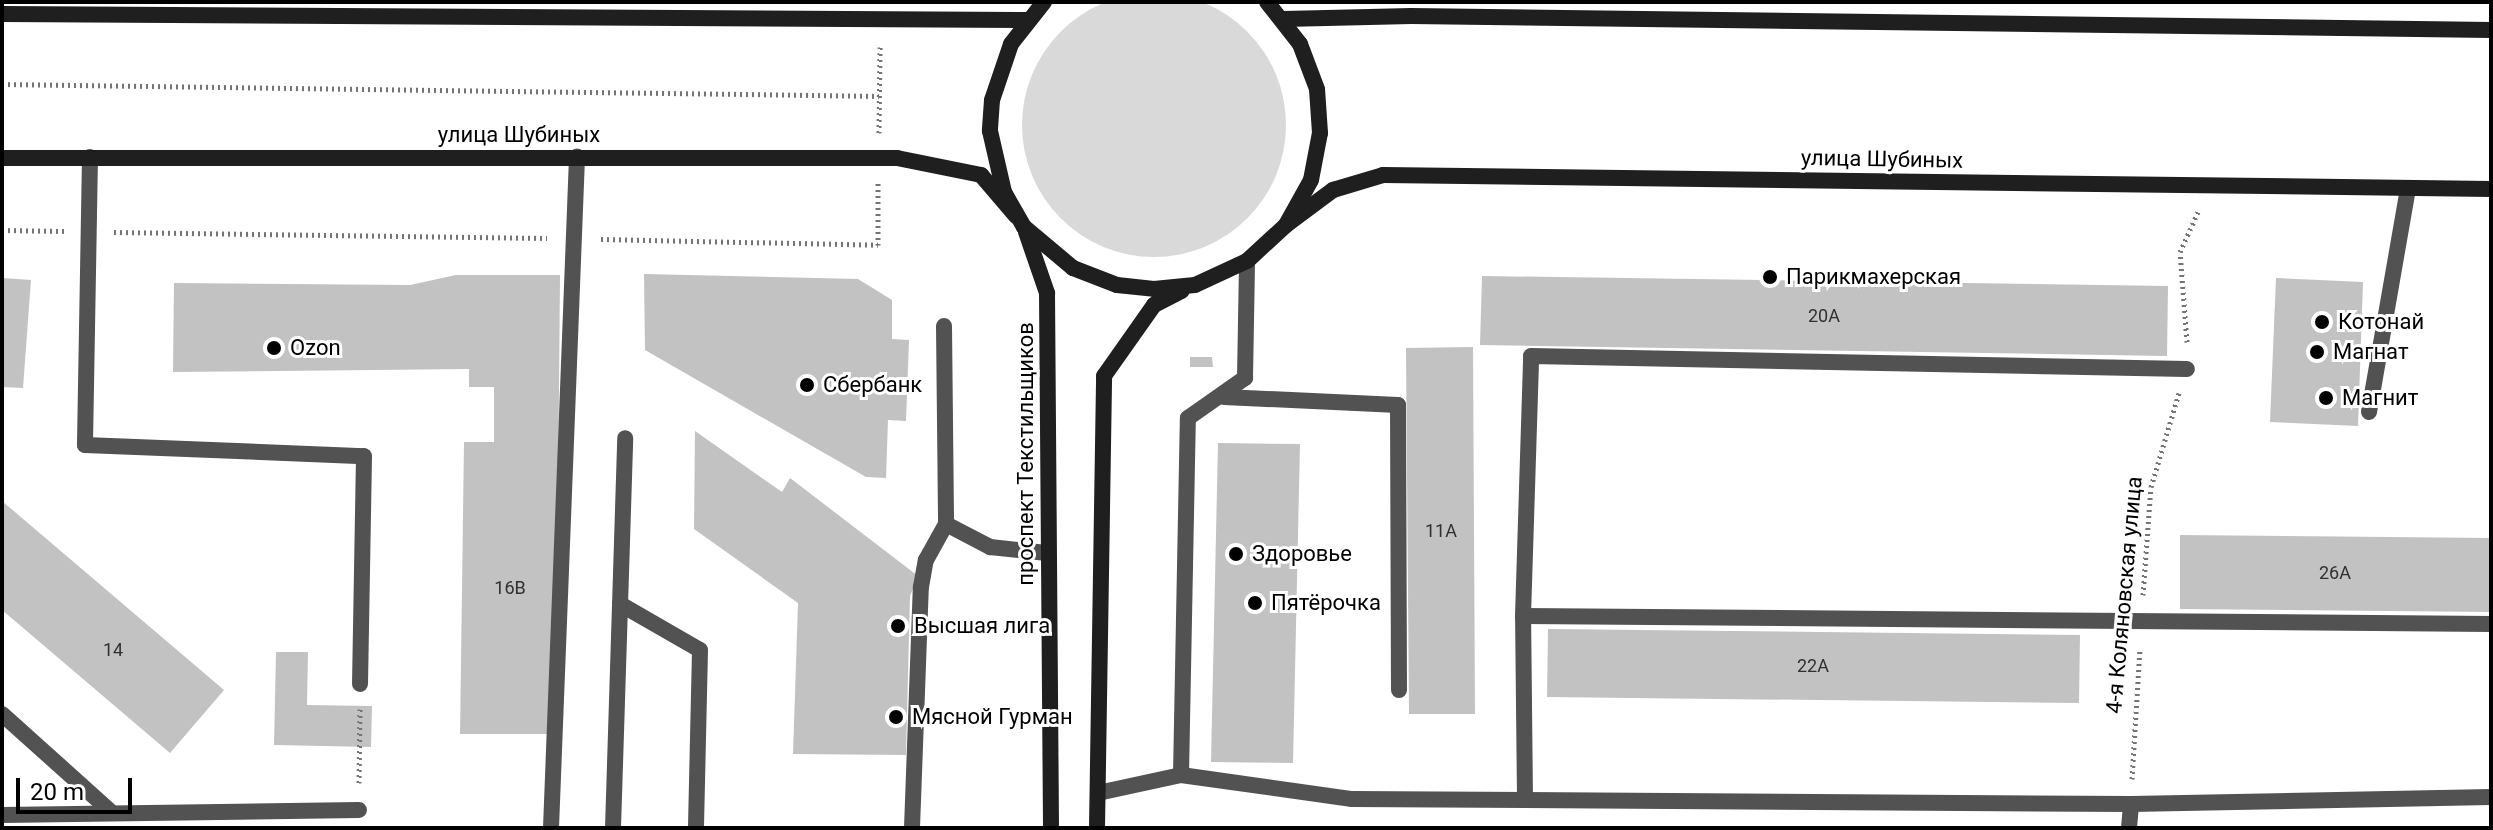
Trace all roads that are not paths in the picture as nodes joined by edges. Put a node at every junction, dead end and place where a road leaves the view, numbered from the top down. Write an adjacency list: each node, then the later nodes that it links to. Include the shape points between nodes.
1 (1044, 2): 6 (main road, проспект Текстильщиков)
2 (1267, 2): 4 (main road)
3 (440, 10): 5 (main road); 6 (main road)
4 (1284, 10): 7 (main road); 14 (main road, via 1311,68 1320,122 1311,180)
5 (2, 14)
6 (1026, 20): 13 (main road, проспект Текстильщиков, via 999,69 990,131 994,162)
7 (2491, 30)
8 (90, 157): 9 (main road, улица Шубиных); 10 (main road, улица Шубиных); 27 (street, via 85,445 364,456)
9 (577, 157): 13 (main road, улица Шубиных, via 932,161 981,175); 38 (street)
10 (2, 158)
11 (2408, 188): 12 (main road, улица Шубиных); 14 (main road, улица Шубиных, via 1383,175 1333,190); 20 (street)
12 (2491, 189)
13 (1020, 222): 16 (main road, via 1073,268 1117,285); 23 (main road, проспект Текстильщиков, via 1047,293)
14 (1286, 225): 15 (main road)
15 (1247, 261): 16 (main road); 19 (street, via 1245,378)
16 (1195, 285): 31 (main road, via 1154,305 1104,376)
17 (944, 326): 22 (street)
18 (2187, 369): 25 (street, via 1531,356)
19 (1224, 397): 28 (street, via 1398,405); 30 (street, via 1188,418)
20 (2369, 412)
21 (625, 438): 24 (street)
22 (946, 524): 23 (street, via 990,547); 41 (street, via 926,560 921,587)
23 (1047, 553): 42 (main road, проспект Текстильщиков)
24 (620, 604): 39 (street); 40 (street, via 700,650)
25 (1523, 616): 26 (street); 33 (street)
26 (2491, 624)
27 (360, 684)
28 (1399, 690)
29 (2, 714): 36 (street)
30 (1181, 775): 31 (street); 33 (street, via 1352,799)
31 (1098, 793): 43 (main road)
32 (2491, 797): 34 (street)
33 (1525, 800): 34 (street)
34 (2131, 804): 44 (street)
35 (359, 810): 36 (street)
36 (110, 811): 37 (street)
37 (2, 815)
38 (551, 828)
39 (613, 828)
40 (696, 828)
41 (912, 828)
42 (1051, 828)
43 (1097, 828)
44 (2129, 828)

